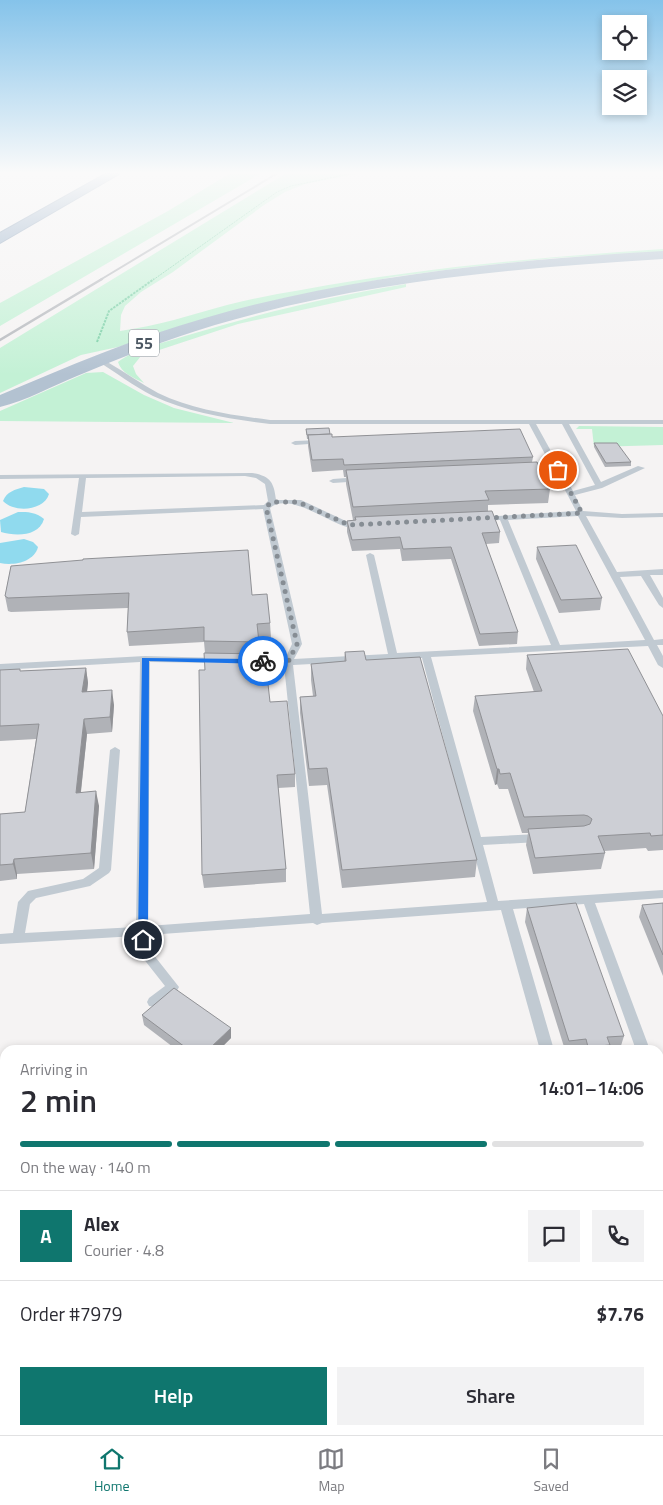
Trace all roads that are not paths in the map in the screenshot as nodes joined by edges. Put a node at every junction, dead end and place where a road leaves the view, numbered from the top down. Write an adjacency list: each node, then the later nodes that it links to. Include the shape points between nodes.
1 (663, 255): 2 (main road, 55, via 497,267 343,290 212,322)
2 (99, 360): 3 (main road, 55); 4 (lane, via 156,395 223,416 270,422)
3 (0, 402)
4 (531, 421): 5 (lane); 7 (lane)
5 (564, 421): 6 (lane); 18 (lane)
6 (663, 422)
7 (537, 433): 8 (lane); 12 (lane)
8 (527, 434)
9 (327, 442): 10 (lane)
10 (295, 443)
11 (640, 468): 18 (lane)
12 (558, 470): 13 (lane); 19 (lane)
13 (519, 472)
14 (83, 476): 15 (lane); 20 (lane, via 256,475 270,484); 22 (lane)
15 (0, 477)
16 (372, 479): 17 (lane)
17 (333, 481)
18 (599, 486): 19 (lane)
19 (571, 494): 21 (lane)
20 (269, 504): 22 (lane); 26 (lane, via 298,502 349,525); 41 (lane, via 297,644)
21 (582, 513): 23 (lane); 24 (lane); 31 (lane)
22 (78, 515): 27 (lane)
23 (663, 515)
24 (503, 518): 25 (lane); 35 (lane)
25 (474, 519)
26 (368, 524)
27 (75, 534)
28 (370, 554): 37 (lane)
29 (663, 572): 30 (lane)
30 (644, 573): 31 (lane); 32 (lane)
31 (614, 575): 34 (lane)
32 (663, 605)
33 (663, 642): 34 (lane)
34 (650, 643): 35 (lane); 42 (lane)
35 (557, 648): 36 (lane)
36 (426, 655): 37 (lane); 46 (lane)
37 (393, 657): 41 (lane)
38 (145, 659): 39 (lane); 43 (lane); 51 (lane)
39 (222, 660)
40 (241, 661): 41 (lane)
41 (288, 662): 50 (lane)
42 (663, 665)
43 (0, 667)
44 (115, 750): 52 (lane, via 105,870 86,883 32,894 24,902)
45 (552, 837): 46 (lane)
46 (477, 841): 49 (lane)
47 (662, 896): 48 (lane)
48 (588, 900): 49 (lane); 56 (lane)
49 (500, 906): 50 (lane); 55 (lane)
50 (317, 920): 51 (lane)
51 (142, 931): 52 (lane); 54 (lane, via 143,950 173,987)
52 (18, 938): 53 (lane)
53 (0, 939)
54 (154, 1002)
55 (545, 1045)
56 (641, 1045)

